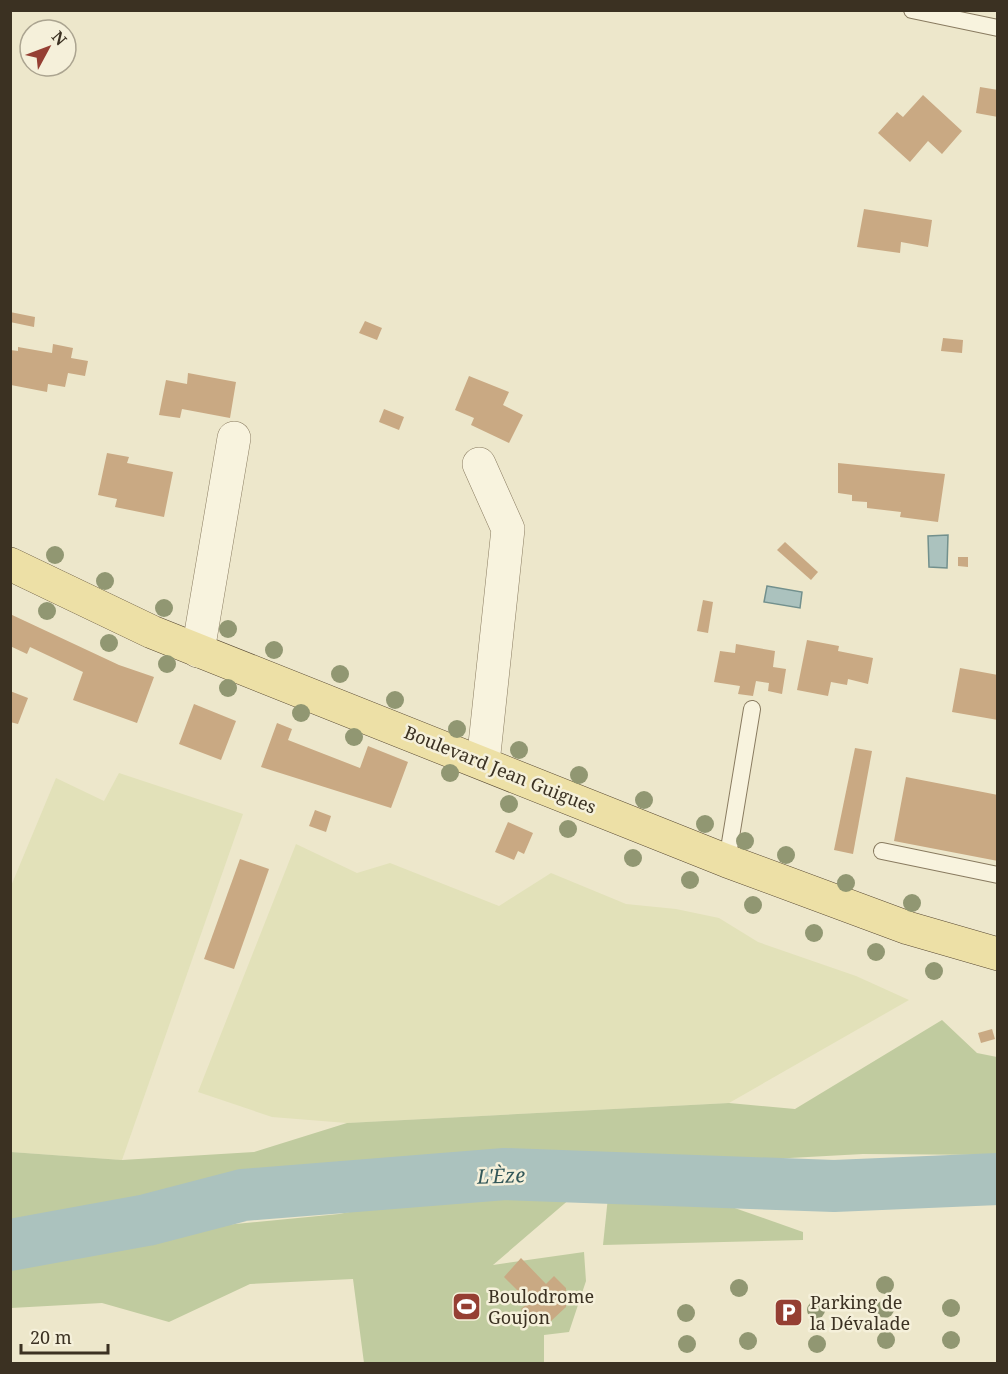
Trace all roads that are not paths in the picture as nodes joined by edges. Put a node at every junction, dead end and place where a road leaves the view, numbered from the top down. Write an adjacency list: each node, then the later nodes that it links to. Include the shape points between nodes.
1 (912, 10): 2 (lane)
2 (998, 28)
3 (234, 438): 6 (street)
4 (479, 464): 8 (street, via 508,529)
5 (12, 570): 6 (main road, Boulevard Jean Guigues)
6 (198, 651): 8 (main road, Boulevard Jean Guigues)
7 (752, 710): 10 (lane)
8 (483, 763): 10 (main road, Boulevard Jean Guigues)
9 (882, 851): 11 (lane)
10 (727, 861): 12 (main road, Boulevard Jean Guigues, via 908,928)
11 (998, 875)
12 (998, 954)

